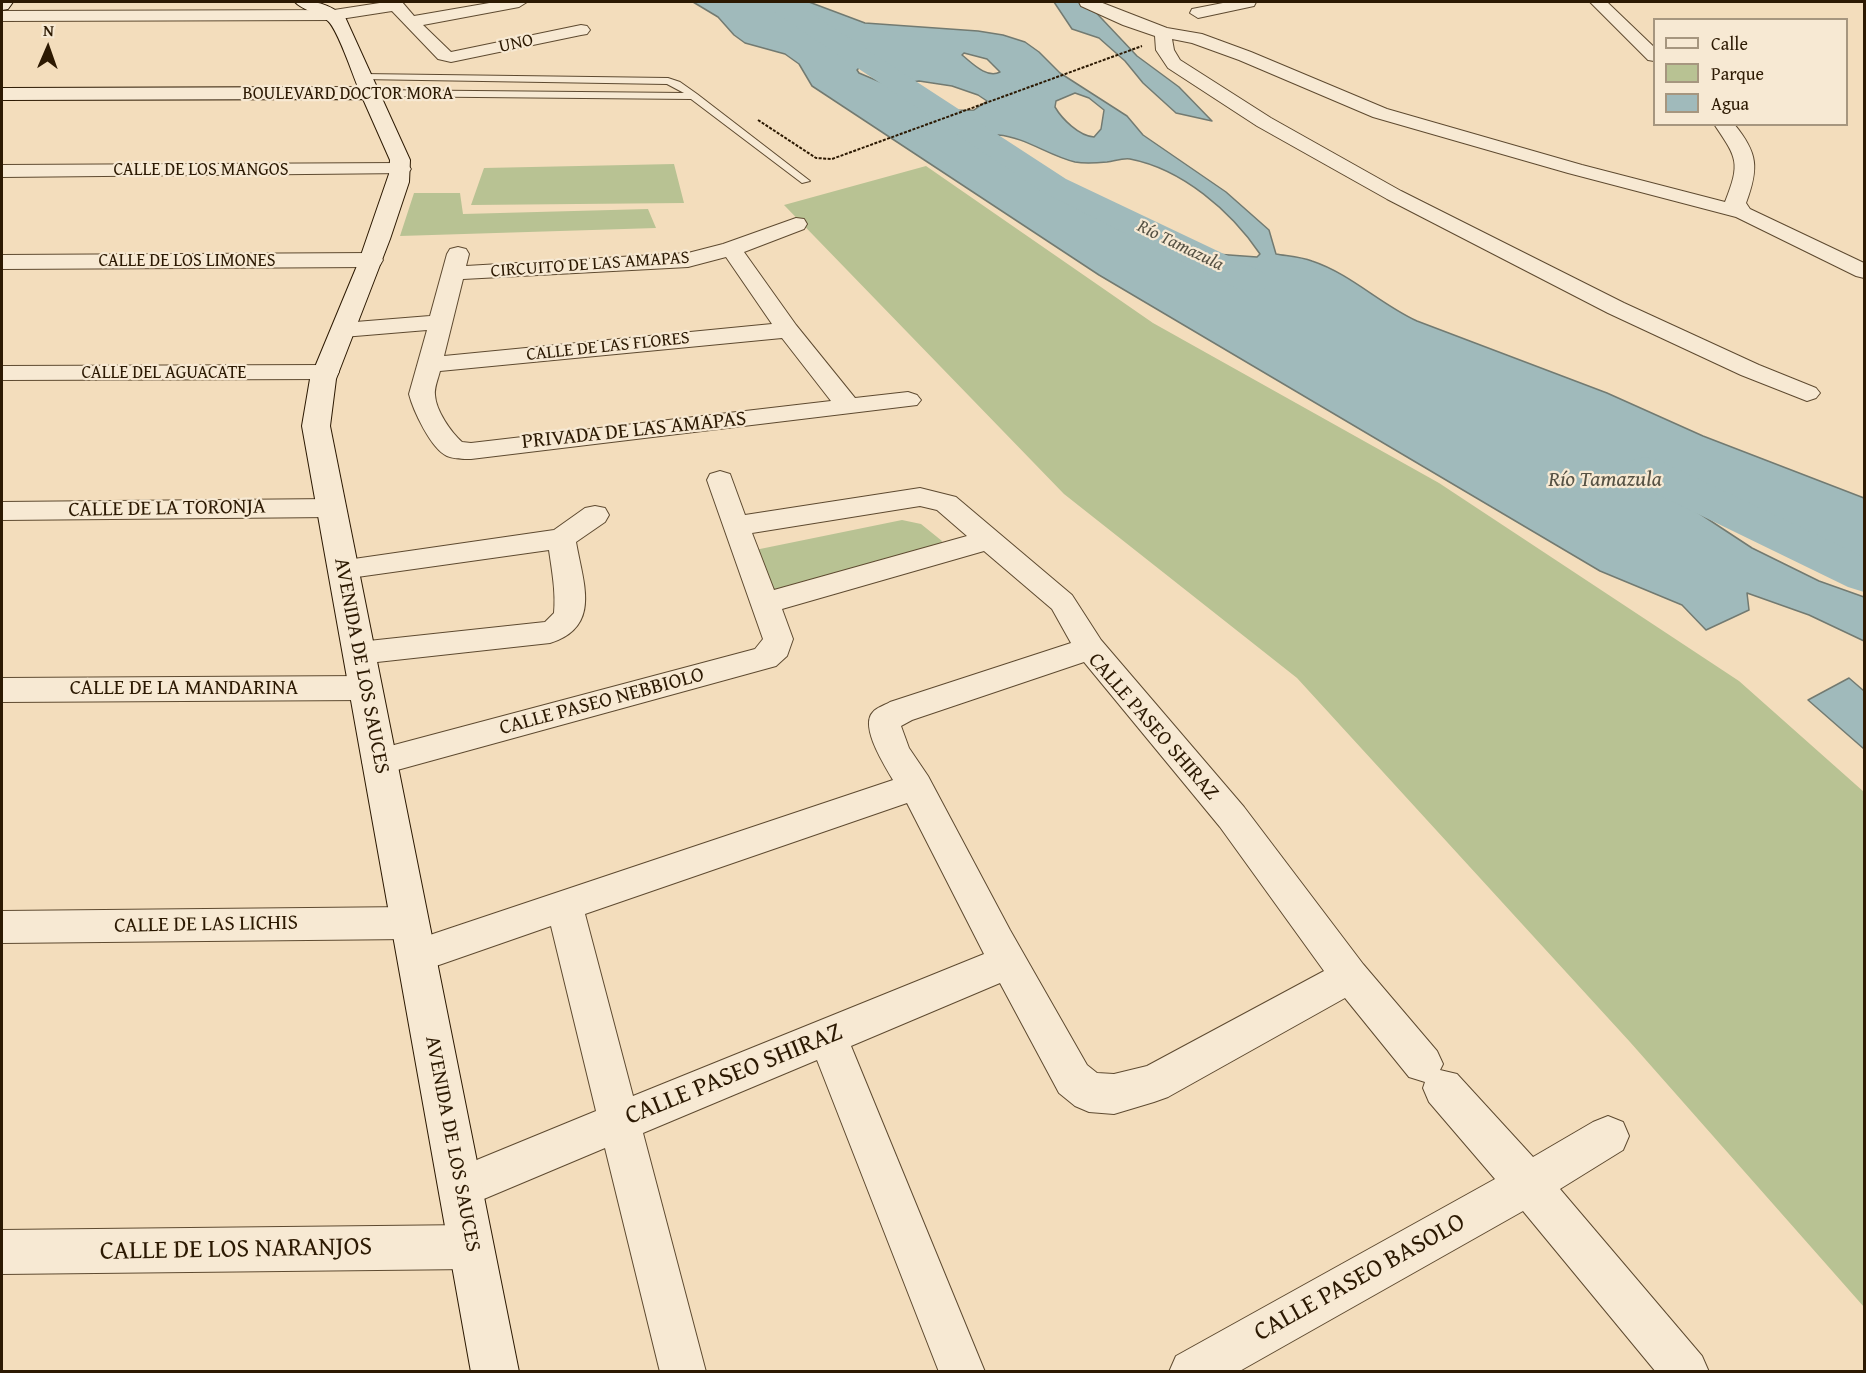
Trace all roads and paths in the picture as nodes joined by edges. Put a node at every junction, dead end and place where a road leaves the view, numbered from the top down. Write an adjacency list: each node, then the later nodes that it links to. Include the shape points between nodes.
1 (304, 2): 9 (street)
2 (519, 2): 11 (street)
3 (1087, 2): 13 (street)
4 (1181, 2): 8 (street)
5 (1248, 2): 8 (street)
6 (1598, 2): 16 (street)
7 (395, 3): 9 (street); 11 (street)
8 (1198, 13): 14 (street)
9 (334, 15): 10 (street); 18 (street)
10 (2, 16)
11 (410, 22): 12 (street, UNO, via 444,55 451,57)
12 (581, 30)
13 (1164, 33): 14 (street); 38 (street, via 1168,58 1174,64 1264,122 1394,195 1616,308)
14 (1196, 38): 26 (street, via 1380,113)
15 (1143, 46): 22 (path)
16 (1653, 55)
17 (2, 78): 18 (street, BOULEVARD DOCTOR MORA)
18 (367, 85): 19 (street, BOULEVARD DOCTOR MORA); 20 (lane, BOULEVARD DOCTOR MORA); 20 (lane, BOULEVARD DOCTOR MORA, via 668,81); 23 (street)
19 (2, 94)
20 (694, 96): 25 (lane)
21 (1724, 126): 26 (street, via 1744,156 1747,173 1735,203)
22 (832, 159)
23 (401, 170): 24 (street, CALLE DE LOS MANGOS); 29 (street, AVENIDA DE LOS SAUCES)
24 (2, 171)
25 (805, 181)
26 (1743, 213): 31 (street)
27 (796, 224): 28 (street, CIRCUITO DE LAS AMAPAS)
28 (730, 249): 32 (street, CIRCUITO DE LAS AMAPAS, via 679,261 455,264); 34 (street)
29 (372, 260): 30 (street, CALLE DE LOS LIMONES); 33 (street, AVENIDA DE LOS SAUCES)
30 (2, 262)
31 (1864, 271)
32 (441, 317): 33 (street); 35 (street, CIRCUITO DE LAS AMAPAS)
33 (345, 324): 36 (street, AVENIDA DE LOS SAUCES)
34 (788, 330): 35 (street, CALLE DE LAS FLORES); 40 (street)
35 (429, 365): 40 (street, PRIVADA DE LAS AMAPAS, via 423,405 456,450)
36 (327, 372): 37 (street, CALLE DEL AGUACATE); 42 (street, AVENIDA DE LOS SAUCES, via 316,409 316,426)
37 (2, 373)
38 (1807, 393)
39 (908, 400): 40 (street, PRIVADA DE LAS AMAPAS)
40 (849, 407)
41 (720, 480): 45 (street, CALLE PASEO NEBBIOLO)
42 (332, 508): 43 (street, CALLE DE LA TORONJA); 48 (street, AVENIDA DE LOS SAUCES)
43 (2, 511)
44 (595, 515): 46 (street)
45 (735, 526): 47 (street, via 920,497 946,503); 49 (street, CALLE PASEO NEBBIOLO)
46 (561, 540): 48 (street); 51 (street, via 571,609 558,629)
47 (988, 540): 49 (street); 50 (street, via 1062,602)
48 (343, 569): 51 (street, AVENIDA DE LOS SAUCES)
49 (766, 603): 54 (street, CALLE PASEO NEBBIOLO, via 778,639 776,648 765,658)
50 (1090, 648): 55 (street, CALLE PASEO SHIRAZ, via 901,711 885,721 886,734); 60 (street, CALLE PASEO SHIRAZ, via 1232,817)
51 (359, 653): 52 (street, AVENIDA DE LOS SAUCES)
52 (366, 688): 53 (street, CALLE DE LA MANDARINA); 54 (street, AVENIDA DE LOS SAUCES)
53 (2, 690)
54 (380, 762): 58 (street, AVENIDA DE LOS SAUCES)
55 (916, 786): 56 (street); 59 (street, CALLE PASEO SHIRAZ)
56 (564, 904): 58 (street); 62 (street)
57 (2, 927): 58 (street, CALLE DE LAS LICHIS)
58 (413, 940): 65 (street, AVENIDA DE LOS SAUCES)
59 (1007, 962): 60 (street, CALLE PASEO SHIRAZ, via 1073,1079 1089,1092 1114,1094 1154,1083); 61 (street, CALLE PASEO SHIRAZ)
60 (1350, 976): 64 (street, CALLE PASEO SHIRAZ)
61 (828, 1039): 62 (street, CALLE PASEO SHIRAZ); 70 (street)
62 (618, 1121): 65 (street, CALLE PASEO SHIRAZ); 69 (street)
63 (1608, 1136): 64 (street, CALLE PASEO BASOLO)
64 (1528, 1184): 71 (street, CALLE PASEO BASOLO); 72 (street)
65 (460, 1188): 66 (street, AVENIDA DE LOS SAUCES)
66 (471, 1247): 67 (street, CALLE DE LOS NARANJOS); 68 (street, AVENIDA DE LOS SAUCES)
67 (2, 1252)
68 (495, 1371)
69 (683, 1371)
70 (962, 1371)
71 (1192, 1371)
72 (1686, 1371)

